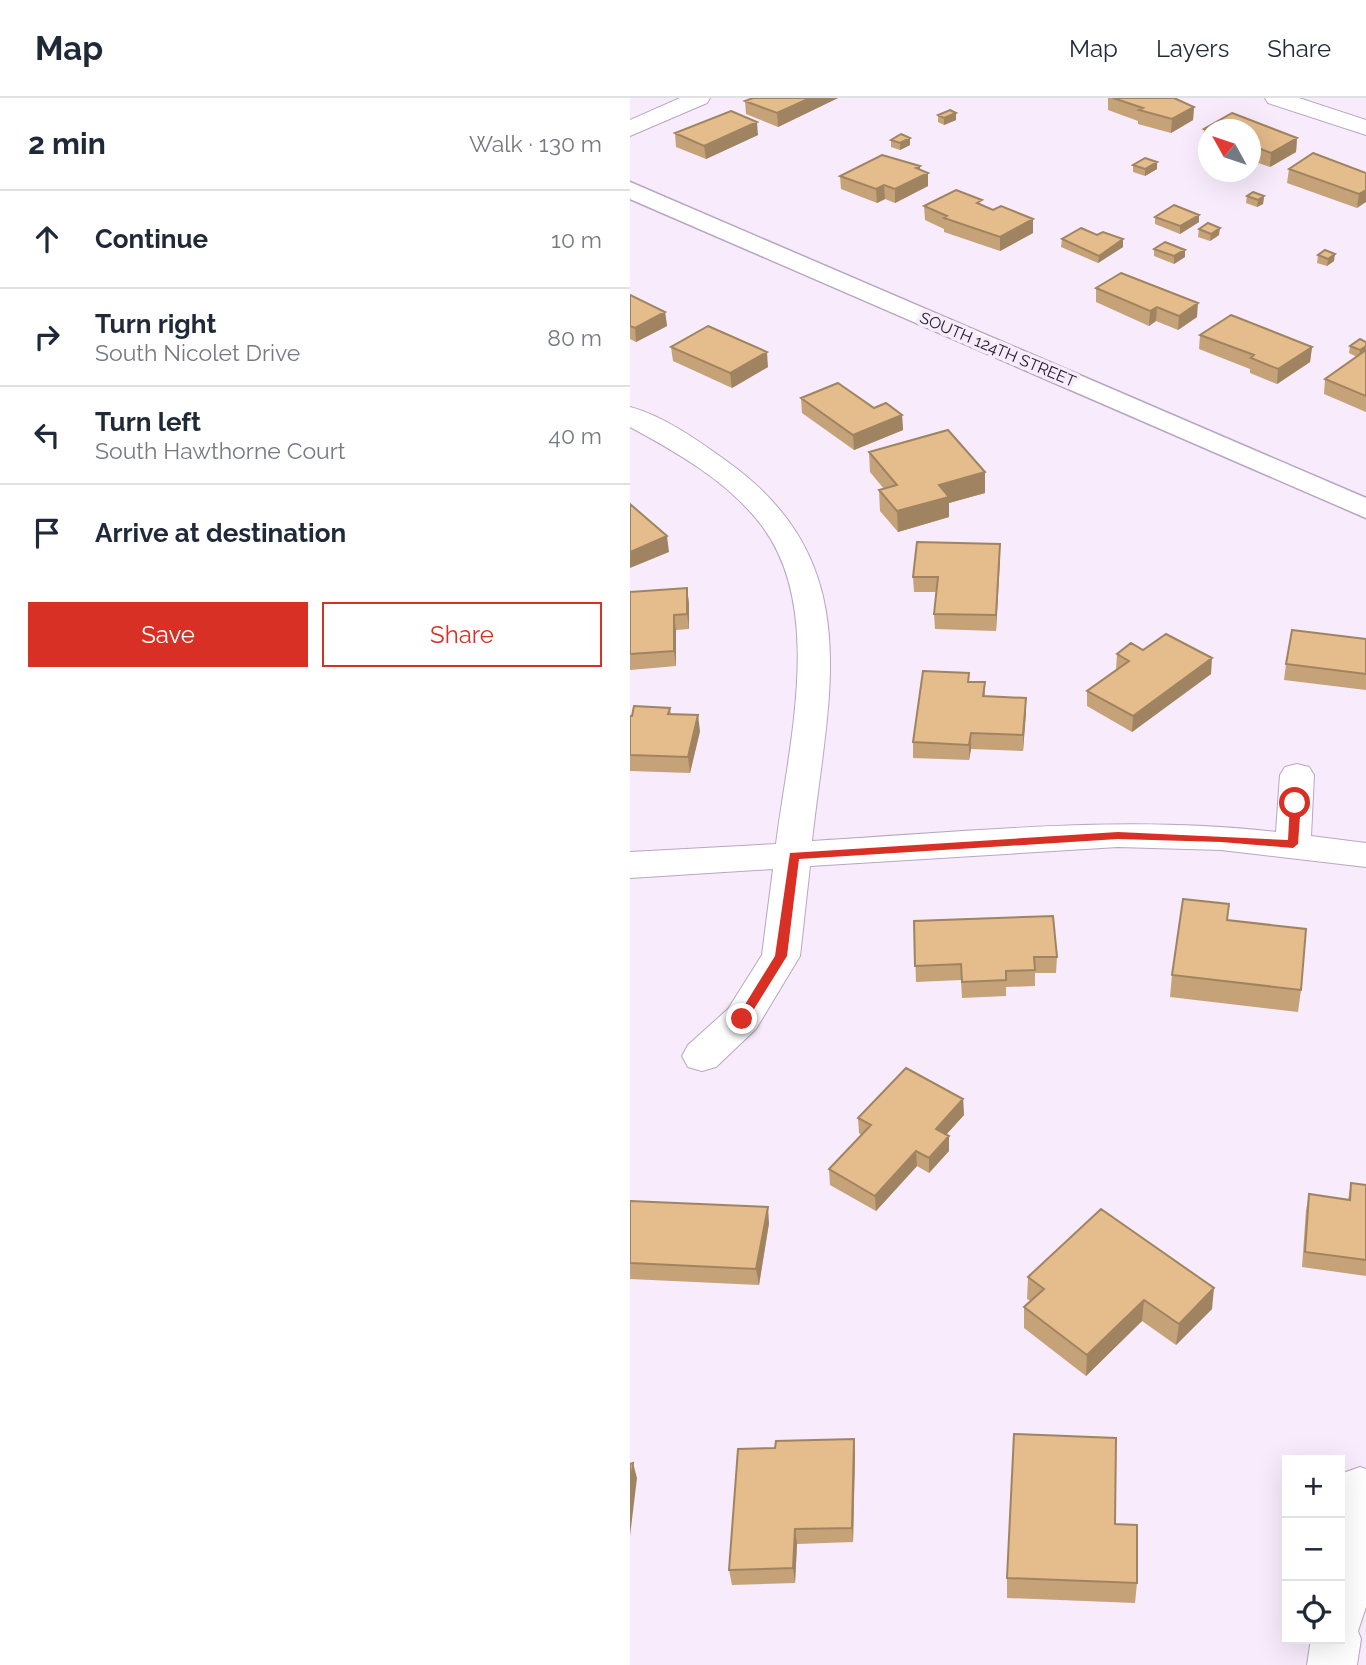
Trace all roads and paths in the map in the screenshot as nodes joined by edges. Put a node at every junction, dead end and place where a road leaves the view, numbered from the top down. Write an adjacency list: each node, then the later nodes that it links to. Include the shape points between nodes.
1 (699, 98): 4 (street)
2 (1276, 98): 3 (street)
3 (1366, 128)
4 (630, 129)
5 (630, 190): 7 (street, SOUTH 124TH STREET)
6 (630, 416): 10 (street, via 708,459 754,500 783,536 800,568 816,655)
7 (1366, 509)
8 (1297, 775): 9 (street)
9 (1293, 844): 10 (street, via 1118,835); 11 (street)
10 (794, 855): 12 (street); 13 (street, via 781,956 742,1019)
11 (1366, 855)
12 (630, 865)
13 (702, 1056)
14 (1360, 1488): 15 (street)
15 (1345, 1582)
16 (1335, 1644): 17 (street)
17 (1332, 1665)

